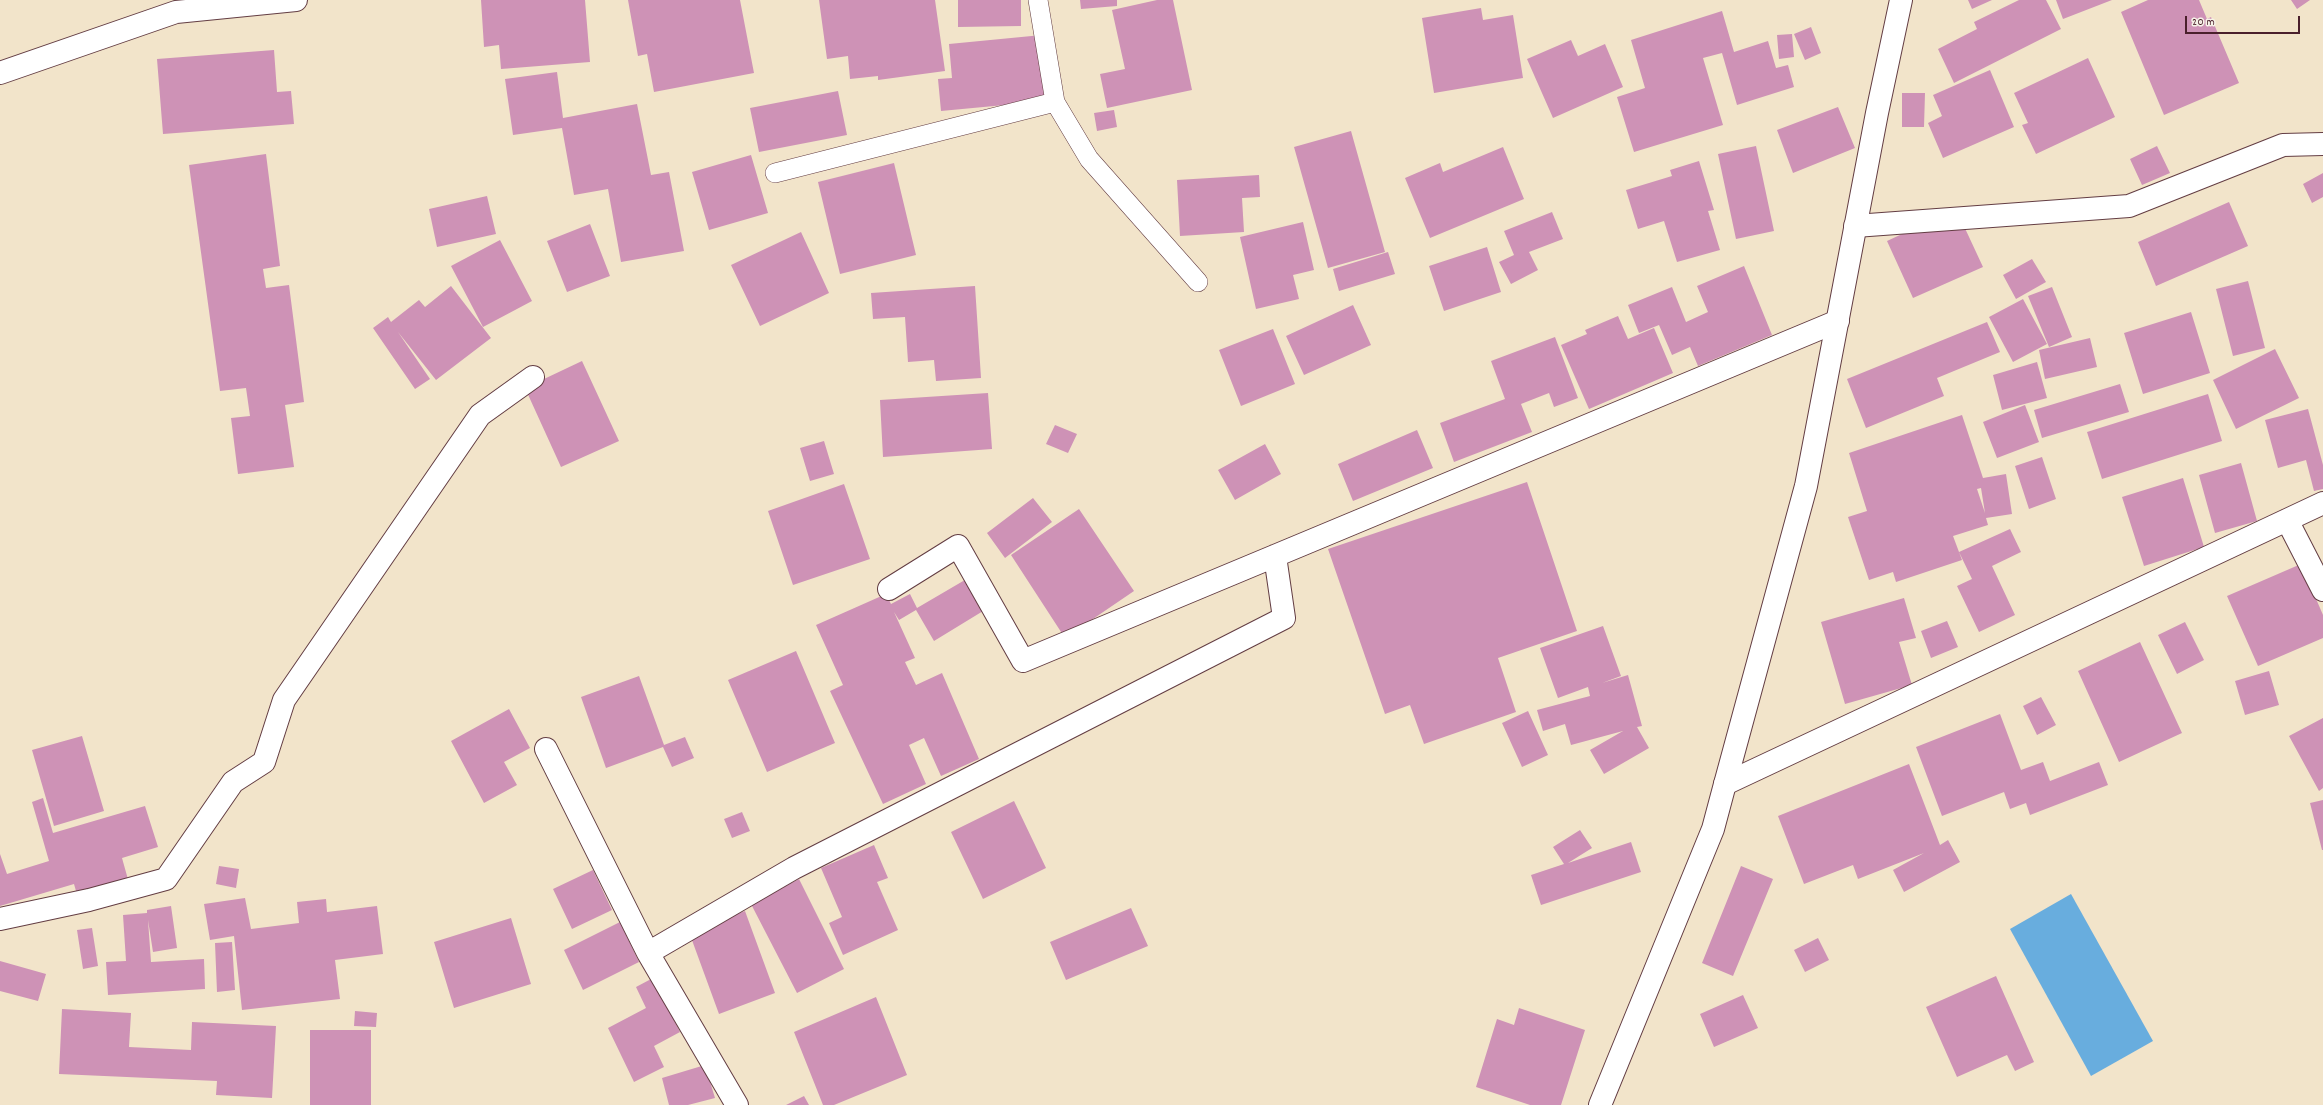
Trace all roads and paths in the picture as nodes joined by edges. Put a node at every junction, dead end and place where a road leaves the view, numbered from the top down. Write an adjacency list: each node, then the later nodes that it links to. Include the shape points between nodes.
1 (296, 0): 4 (street, via 176,12)
2 (1038, 0): 5 (lane)
3 (1901, 0): 8 (street)
4 (0, 74)
5 (1055, 102): 7 (lane); 9 (lane, via 1089,159)
6 (2323, 144): 8 (street, via 2283,145 2129,206)
7 (775, 173)
8 (1855, 226): 10 (street)
9 (1198, 282)
10 (1838, 321): 14 (street); 18 (street, via 1806,486)
11 (533, 377): 19 (street, via 480,415 284,700 264,762 233,782 166,879 89,900)
12 (2323, 503): 13 (street)
13 (2287, 520): 16 (street); 18 (street)
14 (1275, 556): 15 (street, via 1023,661 958,546); 20 (street, via 1284,618 794,868)
15 (889, 589)
16 (2323, 590)
17 (546, 749): 20 (street)
18 (1726, 784): 22 (street, via 1713,829)
19 (0, 919)
20 (648, 953): 21 (street)
21 (737, 1105)
22 (1600, 1105)

